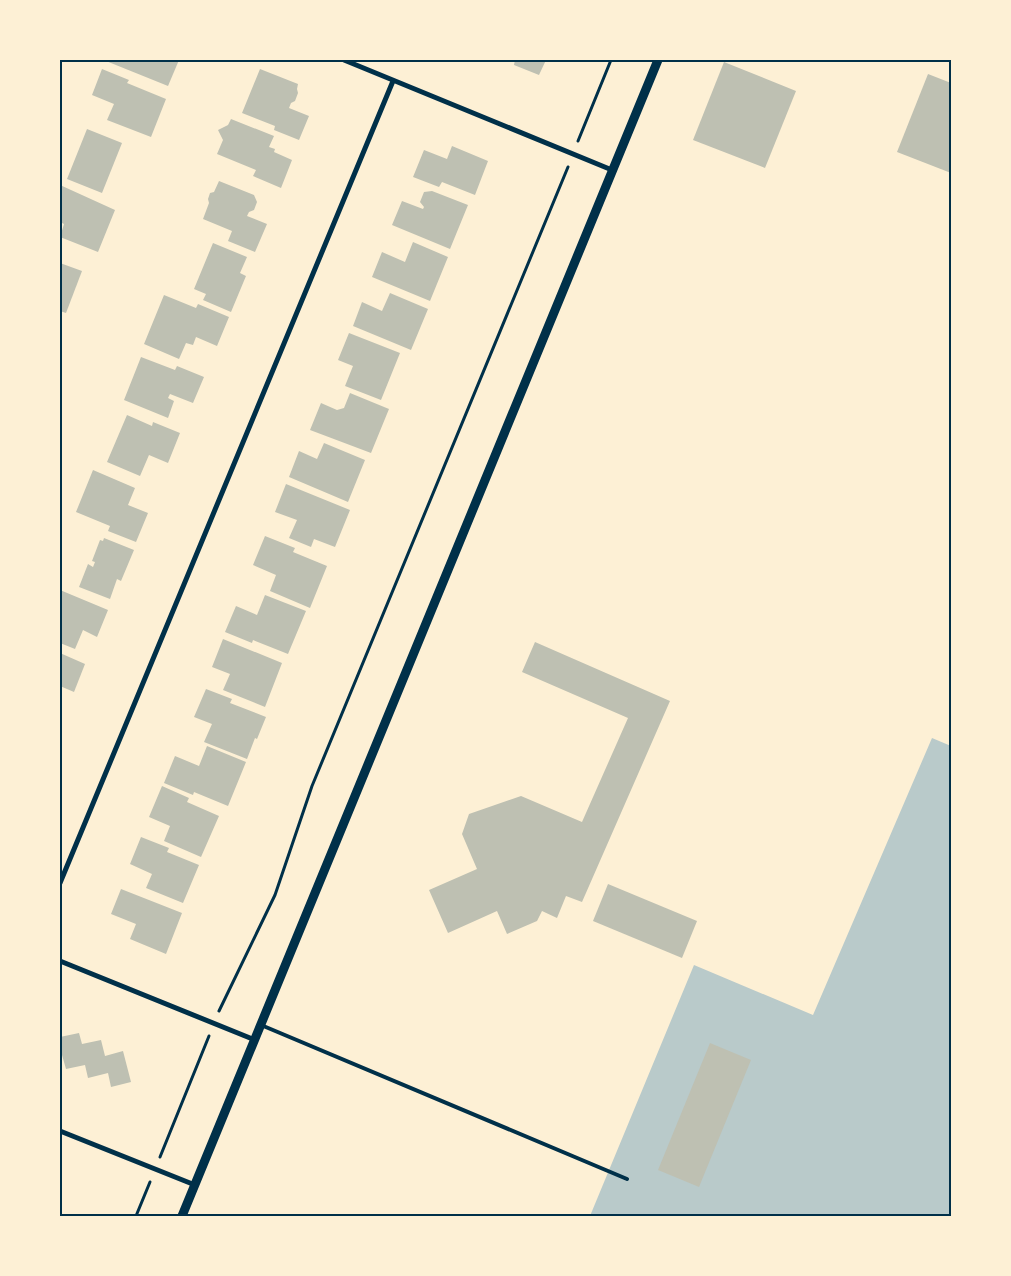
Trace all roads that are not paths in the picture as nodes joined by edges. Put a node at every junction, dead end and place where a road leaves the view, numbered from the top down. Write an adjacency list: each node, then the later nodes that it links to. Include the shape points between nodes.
1 (344, 60): 3 (street)
2 (658, 60): 4 (street)
3 (393, 81): 4 (street); 5 (street)
4 (612, 170): 7 (street)
5 (60, 883)
6 (60, 961): 8 (street)
7 (261, 1025): 8 (street); 10 (lane)
8 (255, 1040): 11 (street)
9 (60, 1131): 11 (street)
10 (628, 1179)
11 (195, 1185): 12 (street)
12 (182, 1216)

